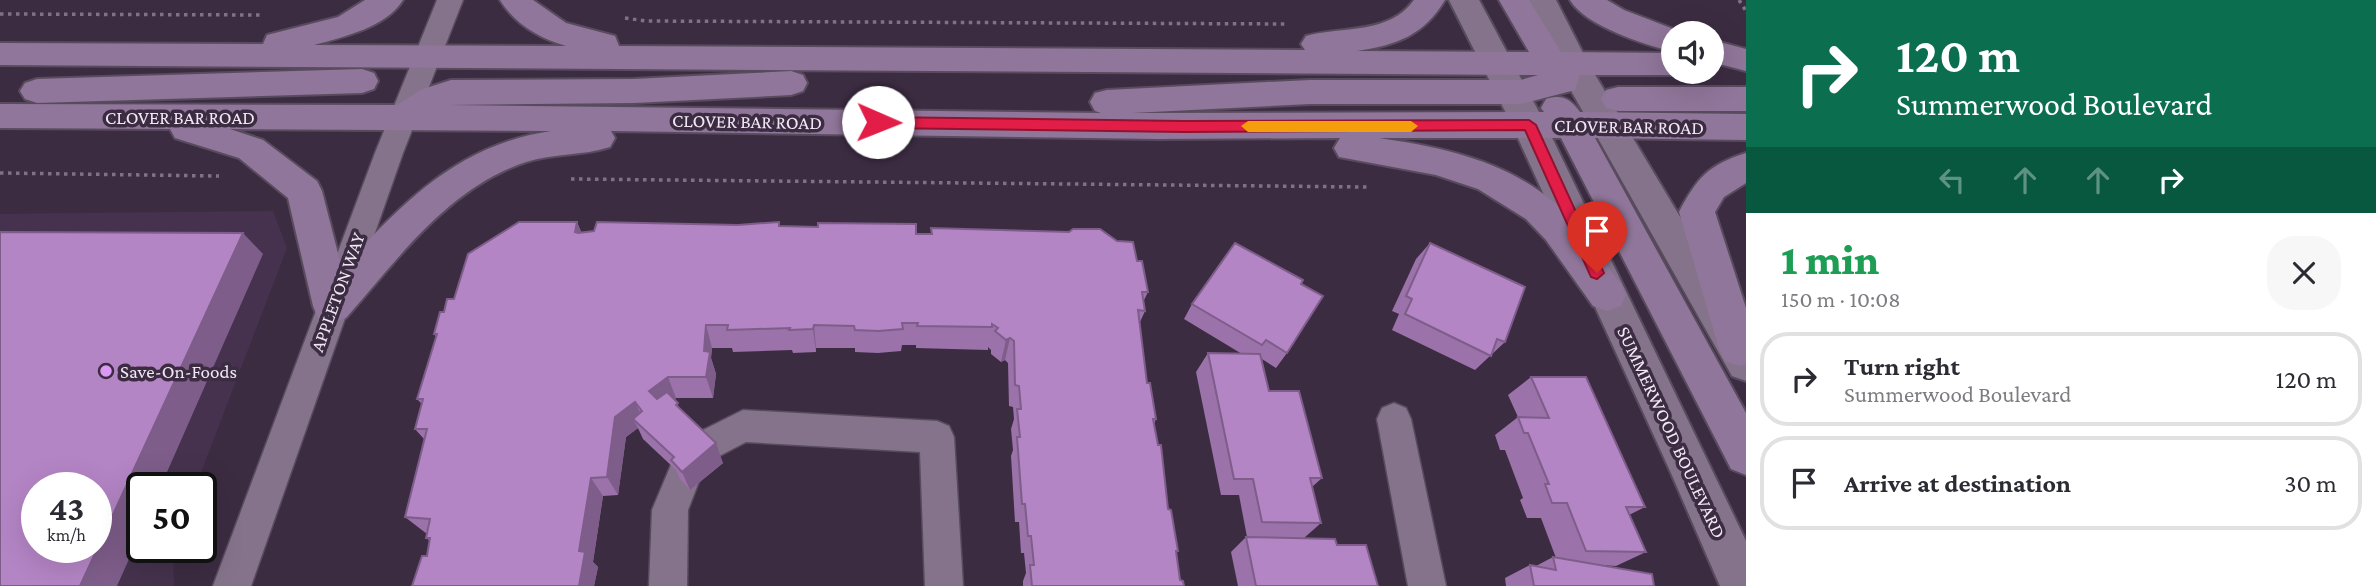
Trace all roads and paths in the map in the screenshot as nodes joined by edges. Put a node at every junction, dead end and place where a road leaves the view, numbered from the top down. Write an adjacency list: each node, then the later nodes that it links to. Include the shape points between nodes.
1 (388, 0): 17 (main road, via 348,25)
2 (450, 0): 19 (street, APPLETON WAY)
3 (516, 0): 20 (main road, via 529,16 566,37)
4 (1430, 0): 22 (main road, via 1401,29 1352,40)
5 (1464, 0): 27 (street)
6 (1514, 0): 27 (main road)
7 (1541, 0): 27 (street)
8 (1585, 0): 15 (main road, via 1613,18)
9 (1738, 0): 10 (path)
10 (1746, 11)
11 (0, 14): 12 (path)
12 (271, 15)
13 (623, 18): 14 (path)
14 (1296, 24)
15 (1661, 36)
16 (0, 54): 17 (main road, CLOVER BAR ROAD)
17 (235, 55): 19 (main road, CLOVER BAR ROAD)
18 (1724, 55): 23 (main road)
19 (429, 57): 20 (main road, CLOVER BAR ROAD); 26 (main road, via 396,74 356,82); 31 (street, APPLETON WAY)
20 (685, 59): 21 (main road, CLOVER BAR ROAD)
21 (974, 60): 22 (main road, CLOVER BAR ROAD); 31 (main road, via 840,81 634,91 451,92)
22 (1171, 60): 27 (main road, CLOVER BAR ROAD)
23 (1746, 62): 24 (main road)
24 (1724, 63)
25 (1661, 67): 27 (main road, CLOVER BAR ROAD)
26 (0, 92)
27 (1555, 94): 28 (main road); 33 (main road, via 1310,92 1107,102); 34 (main road, CLOVER BAR ROAD); 35 (main road, CLOVER BAR ROAD); 41 (street, SUMMERWOOD BOULEVARD); 43 (street); 45 (main road)
28 (1746, 99)
29 (0, 116): 30 (main road, CLOVER BAR ROAD)
30 (148, 117): 31 (main road, CLOVER BAR ROAD); 42 (main road, via 251,149 304,191)
31 (402, 119): 32 (main road, CLOVER BAR ROAD); 42 (street, APPLETON WAY)
32 (686, 120): 33 (main road, CLOVER BAR ROAD); 42 (main road, via 518,151 465,174 439,192)
33 (934, 123): 34 (main road, CLOVER BAR ROAD)
34 (1158, 126): 41 (main road, via 1410,154 1483,176 1531,204 1558,229)
35 (1746, 127)
36 (1746, 166): 43 (main road, via 1712,187 1697,212)
37 (0, 173): 38 (path)
38 (223, 177)
39 (562, 178): 40 (path)
40 (1379, 188)
41 (1607, 295): 50 (street, SUMMERWOOD BOULEVARD)
42 (332, 306): 46 (street, APPLETON WAY)
43 (1742, 356)
44 (1394, 419): 49 (street)
45 (1746, 455)
46 (232, 586)
47 (668, 586): 48 (street, via 670,510 693,452 743,426 937,437)
48 (944, 586)
49 (1427, 586)
50 (1743, 586)

